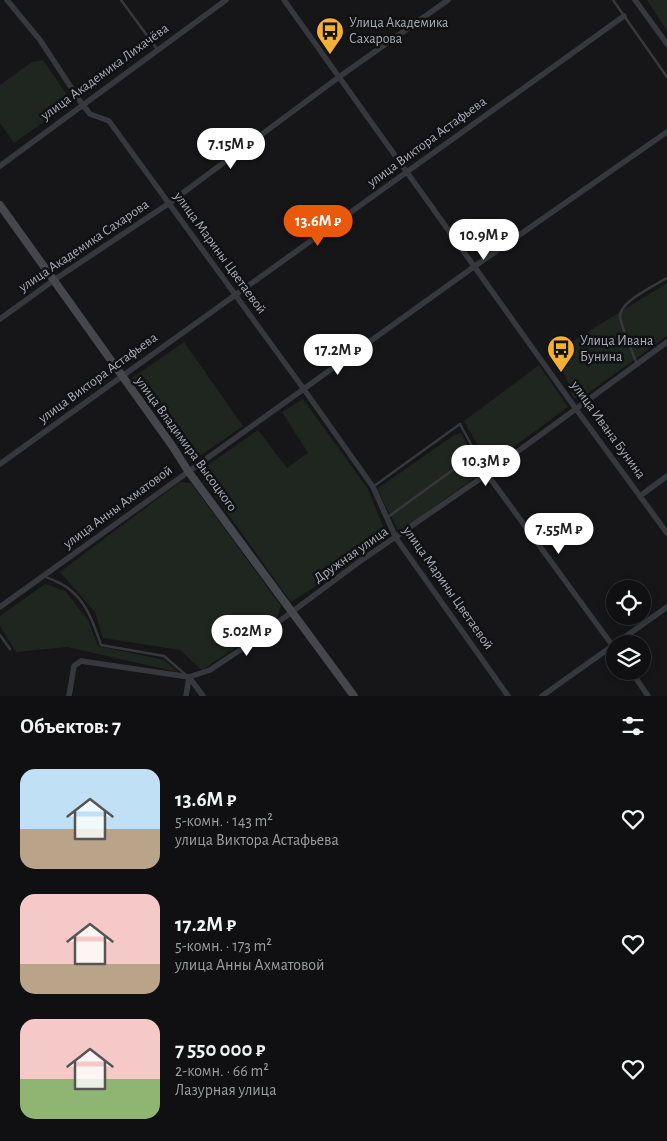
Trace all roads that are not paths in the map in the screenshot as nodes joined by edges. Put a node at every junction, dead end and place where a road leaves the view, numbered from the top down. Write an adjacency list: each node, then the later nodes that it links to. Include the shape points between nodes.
1 (7, 0): 13 (street, улица Марины Цветаевой, via 40,40)
2 (121, 0): 10 (lane)
3 (226, 0): 10 (street, улица Академика Лихачёва)
4 (284, 0): 11 (street, улица Ивана Бунина)
5 (448, 0): 11 (street, улица Академика Сахарова)
6 (613, 0): 8 (lane)
7 (635, 0): 9 (street)
8 (624, 16): 12 (lane); 16 (street, улица Виктора Астафьева)
9 (667, 44)
10 (157, 49): 13 (street, улица Академика Лихачёва)
11 (339, 77): 16 (street, улица Ивана Бунина); 17 (street, улица Академика Сахарова)
12 (667, 77)
13 (82, 104): 15 (street, улица Академика Лихачёва); 17 (street, улица Марины Цветаевой, via 90,114 108,121)
14 (667, 132): 19 (street, улица Анны Ахматовой)
15 (0, 166)
16 (407, 171): 19 (street, улица Ивана Бунина); 22 (street, улица Виктора Астафьева)
17 (168, 204): 21 (street, улица Академика Сахарова); 22 (street, улица Марины Цветаевой)
18 (0, 205): 21 (street, улица Владимира Высоцкого)
19 (475, 266): 27 (street, улица Анны Ахматовой); 28 (street, улица Ивана Бунина)
20 (667, 278): 25 (lane, via 622,308 620,317)
21 (54, 280): 23 (street, улица Академика Сахарова); 26 (street, улица Владимира Высоцкого)
22 (234, 295): 26 (street, улица Виктора Астафьева); 27 (street, улица Марины Цветаевой)
23 (0, 319)
24 (667, 342): 25 (street, Дружная улица)
25 (637, 364): 28 (street, Дружная улица)
26 (121, 377): 30 (street, улица Виктора Астафьева); 31 (street, улица Владимира Высоцкого)
27 (303, 388): 31 (street, улица Анны Ахматовой); 34 (street, улица Марины Цветаевой)
28 (576, 409): 32 (street, Дружная улица); 35 (street, улица Ивана Бунина)
29 (476, 453): 32 (lane); 34 (lane, via 460,424); 36 (lane)
30 (0, 464)
31 (188, 472): 39 (street, улица Анны Ахматовой); 42 (street, улица Владимира Высоцкого)
32 (487, 474): 38 (street, Дружная улица); 44 (street)
33 (667, 476): 35 (street)
34 (373, 487): 36 (street, улица Марины Цветаевой)
35 (640, 496): 37 (street, улица Ивана Бунина)
36 (387, 518): 38 (street, улица Марины Цветаевой)
37 (667, 533)
38 (396, 538): 42 (street, Дружная улица); 54 (street, улица Марины Цветаевой)
39 (43, 576): 40 (street, улица Анны Ахматовой); 48 (lane, via 69,588 81,600 101,644 164,656)
40 (0, 607)
41 (667, 607): 45 (street)
42 (291, 612): 48 (street, Дружная улица, via 210,670); 53 (street, улица Владимира Высоцкого)
43 (0, 635): 46 (lane)
44 (606, 635)
45 (629, 635)
46 (10, 649)
47 (606, 652): 55 (street)
48 (189, 677): 50 (street, Дружная улица, via 81,661 74,666); 51 (street); 52 (street)
49 (637, 680): 56 (street)
50 (69, 696)
51 (186, 696)
52 (203, 696)
53 (354, 696)
54 (508, 696)
55 (542, 696)
56 (648, 696)

